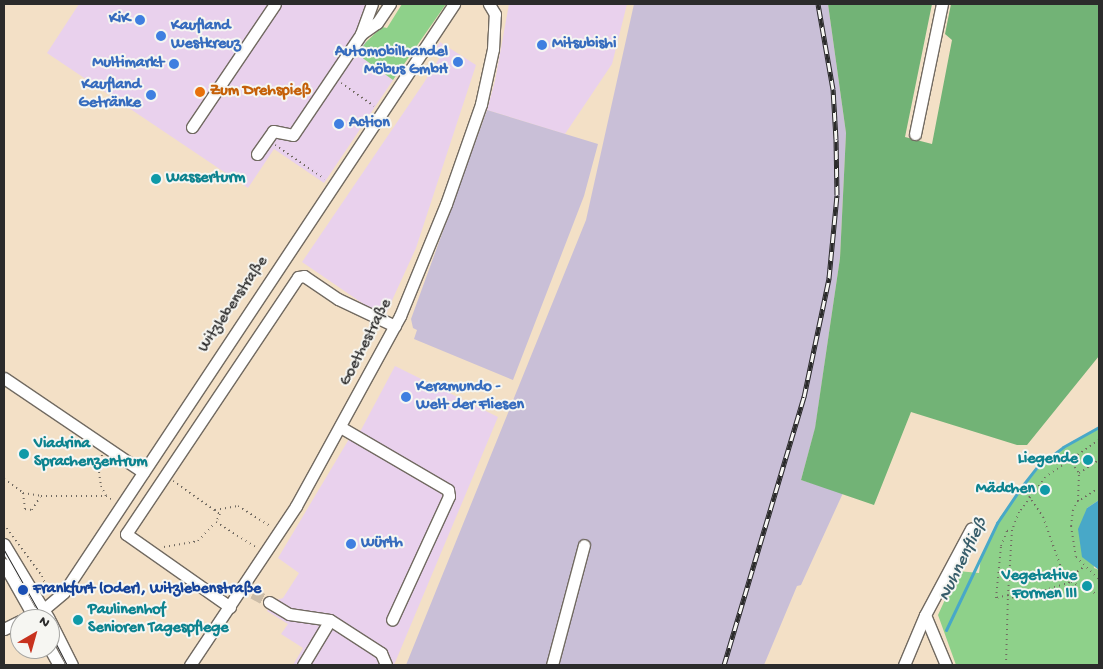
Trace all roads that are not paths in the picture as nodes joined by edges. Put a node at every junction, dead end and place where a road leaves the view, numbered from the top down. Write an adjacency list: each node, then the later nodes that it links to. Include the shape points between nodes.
1 (275, 4): 8 (street)
2 (372, 4): 7 (street)
3 (390, 4): 7 (street, via 377,22)
4 (454, 4): 14 (street, Witzlebenstraße)
5 (489, 4): 11 (street, Goethestraße, via 496,14 493,49 481,104 446,204)
6 (942, 4): 9 (street)
7 (361, 34): 10 (street, via 294,135 273,131)
8 (192, 127)
9 (915, 134)
10 (257, 154)
11 (395, 326): 13 (street, Goethestraße); 20 (street, via 338,299 304,276 298,277 126,534)
12 (4, 378): 14 (street)
13 (342, 428): 20 (street, Goethestraße, via 265,554 248,591); 26 (street, via 448,490 450,496)
14 (143, 472): 23 (street, Witzlebenstraße)
15 (971, 529): 24 (street)
16 (4, 544): 22 (street)
17 (584, 545): 32 (street)
18 (4, 564): 21 (street)
19 (269, 602): 25 (street, via 289,614)
20 (230, 607): 29 (street, Goethestraße)
21 (26, 609)
22 (46, 609)
23 (52, 609)
24 (925, 615): 33 (street); 34 (street)
25 (330, 620): 30 (street); 31 (street, via 381,653)
26 (392, 620)
27 (60, 638): 28 (street)
28 (72, 665)
29 (190, 665)
30 (302, 665)
31 (386, 665)
32 (552, 665)
33 (904, 665)
34 (946, 665)

